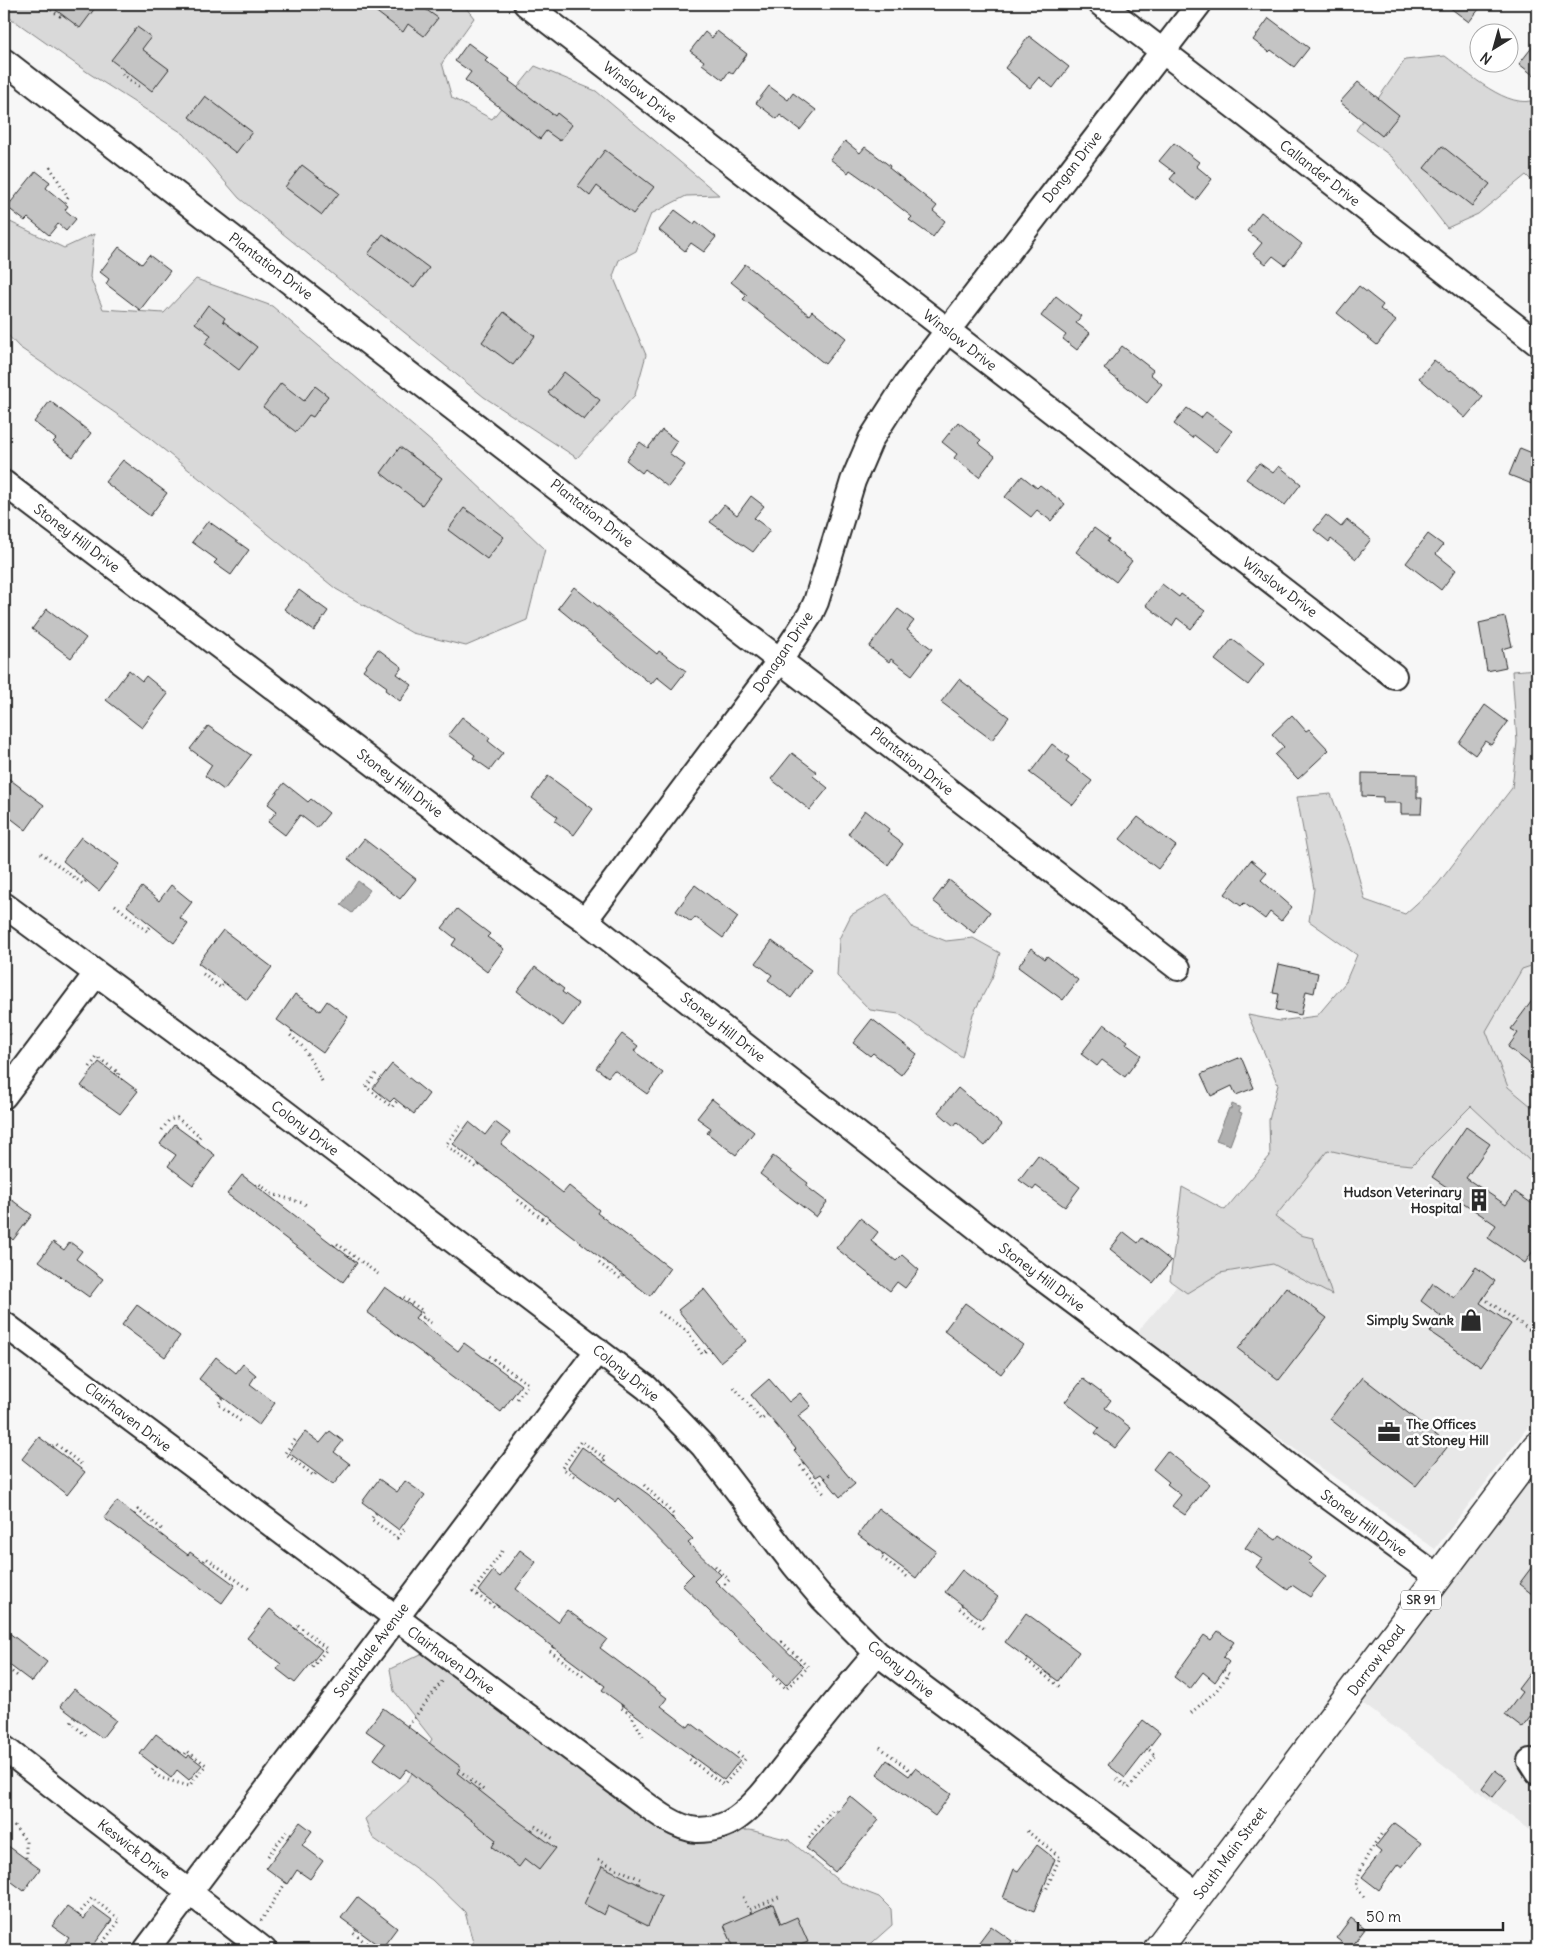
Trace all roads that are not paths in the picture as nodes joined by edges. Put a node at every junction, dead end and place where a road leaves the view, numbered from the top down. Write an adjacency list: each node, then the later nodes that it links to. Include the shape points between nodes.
1 (526, 4): 6 (street, Winslow Drive)
2 (1101, 4): 4 (street, Callander Drive)
3 (1199, 4): 4 (street, Dongan Drive)
4 (1163, 52): 6 (street, Dongan Drive); 7 (street, Callander Drive)
5 (4, 61): 9 (street, Plantation Drive)
6 (947, 331): 9 (street, Donagan Drive, via 904,386 870,439 853,481 816,602); 10 (street, Winslow Drive)
7 (1537, 344)
8 (4, 483): 12 (street, Stoney Hill Drive, via 518,873)
9 (780, 659): 12 (street, Donagan Drive); 13 (street, Plantation Drive)
10 (1394, 676)
11 (4, 905): 14 (street, Colony Drive)
12 (585, 920): 19 (street, Stoney Hill Drive, via 1025,1265)
13 (1178, 968)
14 (96, 974): 15 (street); 17 (street, Colony Drive)
15 (4, 1096)
16 (4, 1324): 20 (street, Clairhaven Drive)
17 (598, 1350): 20 (street, Southdale Avenue); 21 (street, Colony Drive, via 671,1410 733,1482 822,1598)
18 (1537, 1446): 19 (main road, Darrow Road / SR 91)
19 (1438, 1577): 23 (main road, Darrow Road / SR 91)
20 (394, 1618): 21 (street, Clairhaven Drive, via 625,1789 670,1820 698,1830 720,1827 755,1803); 24 (street, Southdale Avenue)
21 (877, 1653): 25 (street, Colony Drive)
22 (4, 1748): 24 (street, Keswick Drive)
23 (1304, 1755): 25 (main road, South Main Street / SR 91)
24 (190, 1892): 26 (street, Keswick Drive); 27 (street, Southdale Avenue)
25 (1198, 1895): 28 (main road, South Main Street / SR 91)
26 (257, 1944)
27 (146, 1950)
28 (1157, 1950)

